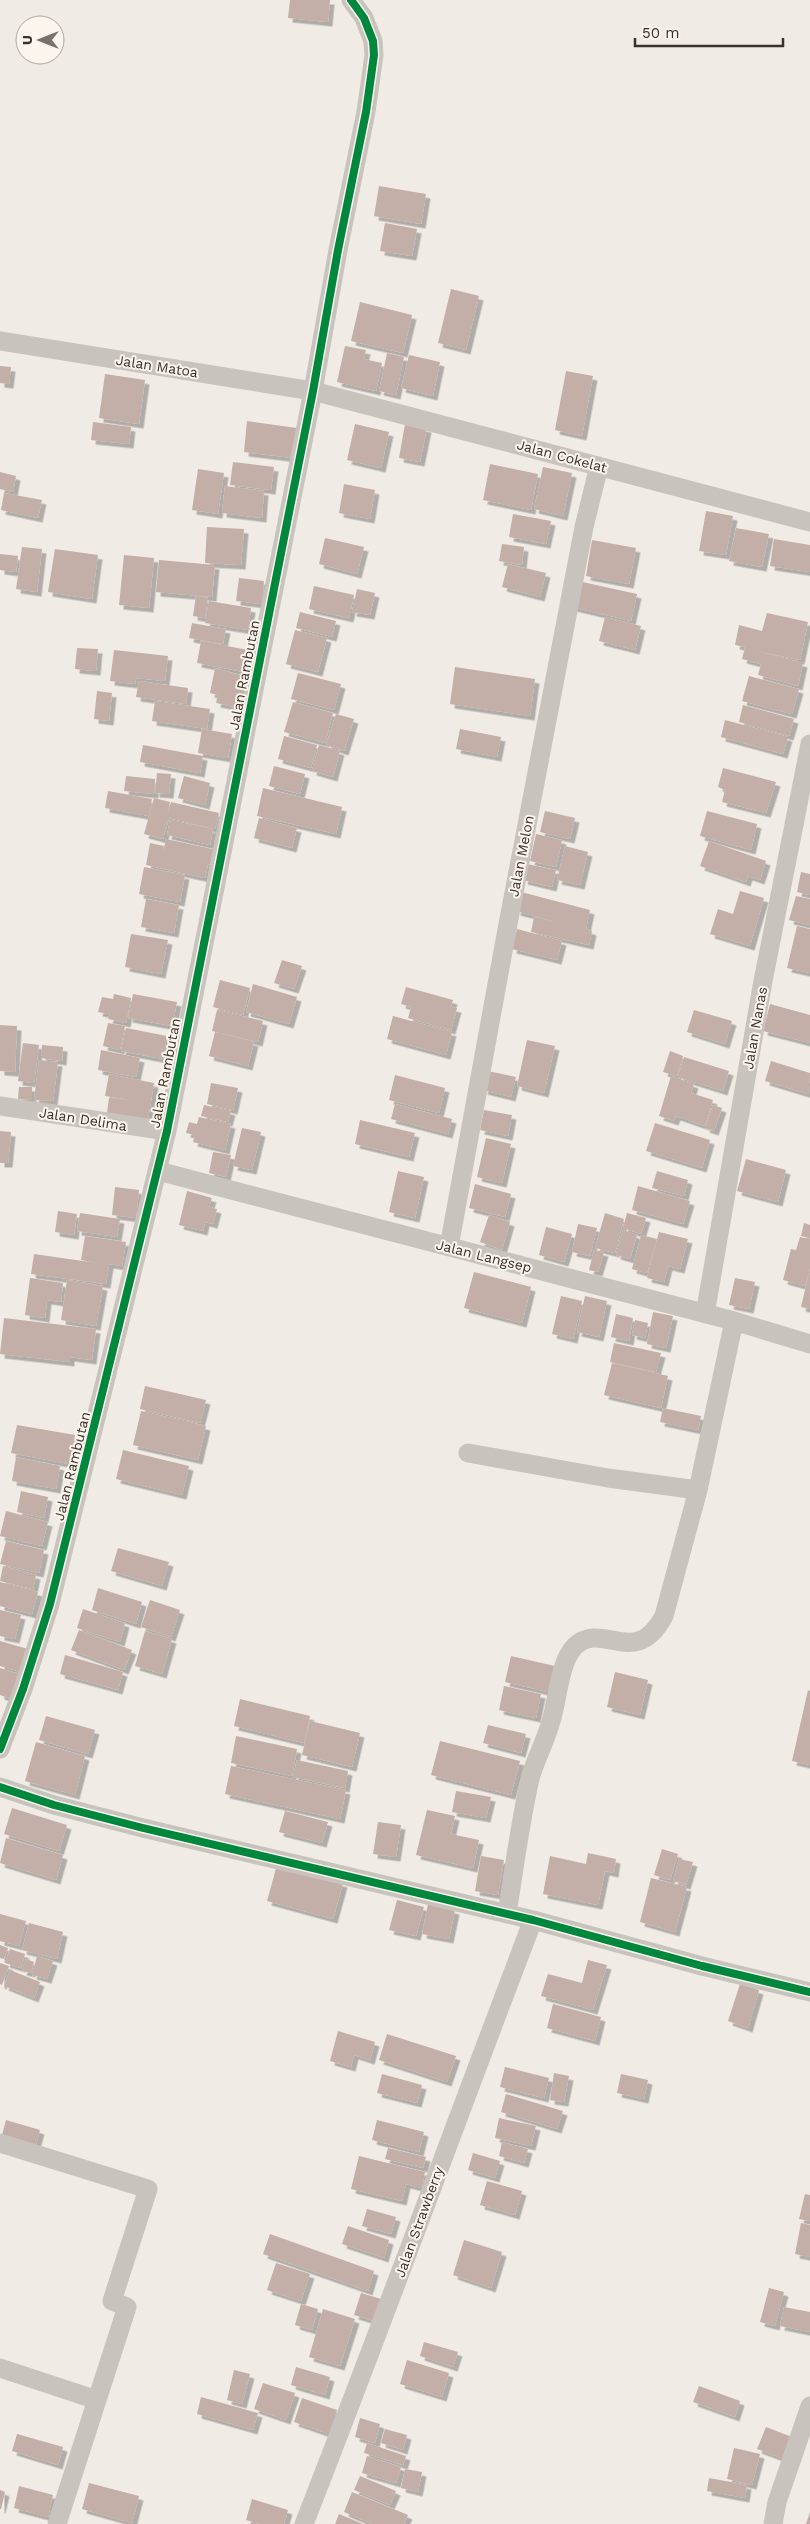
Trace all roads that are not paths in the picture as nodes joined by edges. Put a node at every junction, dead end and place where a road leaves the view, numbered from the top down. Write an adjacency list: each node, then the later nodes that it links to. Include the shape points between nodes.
1 (351, 0): 3 (street, Jalan Rambutan, via 371,32 374,55)
2 (0, 340): 3 (street, Jalan Matoa)
3 (313, 391): 4 (street, Jalan Cokelat); 8 (street, Jalan Rambutan)
4 (599, 466): 5 (street, Jalan Cokelat); 10 (street, Jalan Melon, via 584,527 508,924)
5 (810, 522)
6 (810, 744): 11 (street, Jalan Nanas, via 763,981)
7 (0, 1106): 8 (street, Jalan Delima)
8 (167, 1131): 9 (street, Jalan Rambutan)
9 (158, 1171): 10 (street, Jalan Langsep); 16 (street, Jalan Rambutan, via 50,1604)
10 (450, 1247): 11 (street, Jalan Langsep)
11 (705, 1314): 12 (street, Jalan Langsep)
12 (734, 1321): 13 (street, Jalan Langsep); 15 (street)
13 (810, 1344)
14 (468, 1453): 15 (street)
15 (698, 1490): 18 (street, via 664,1616 654,1633 645,1640 634,1642 595,1639 582,1642 573,1648 565,1661 551,1721 531,1776)
16 (0, 1749)
17 (0, 1787): 18 (street, via 143,1828)
18 (507, 1914): 19 (street)
19 (533, 1920): 20 (street); 26 (street, Jalan Strawberry)
20 (810, 1992)
21 (0, 2143): 23 (street, via 148,2189 112,2301 127,2307)
22 (0, 2368): 23 (street)
23 (97, 2400): 25 (street)
24 (810, 2406): 27 (street, via 777,2502)
25 (57, 2524)
26 (304, 2524)
27 (773, 2524)

